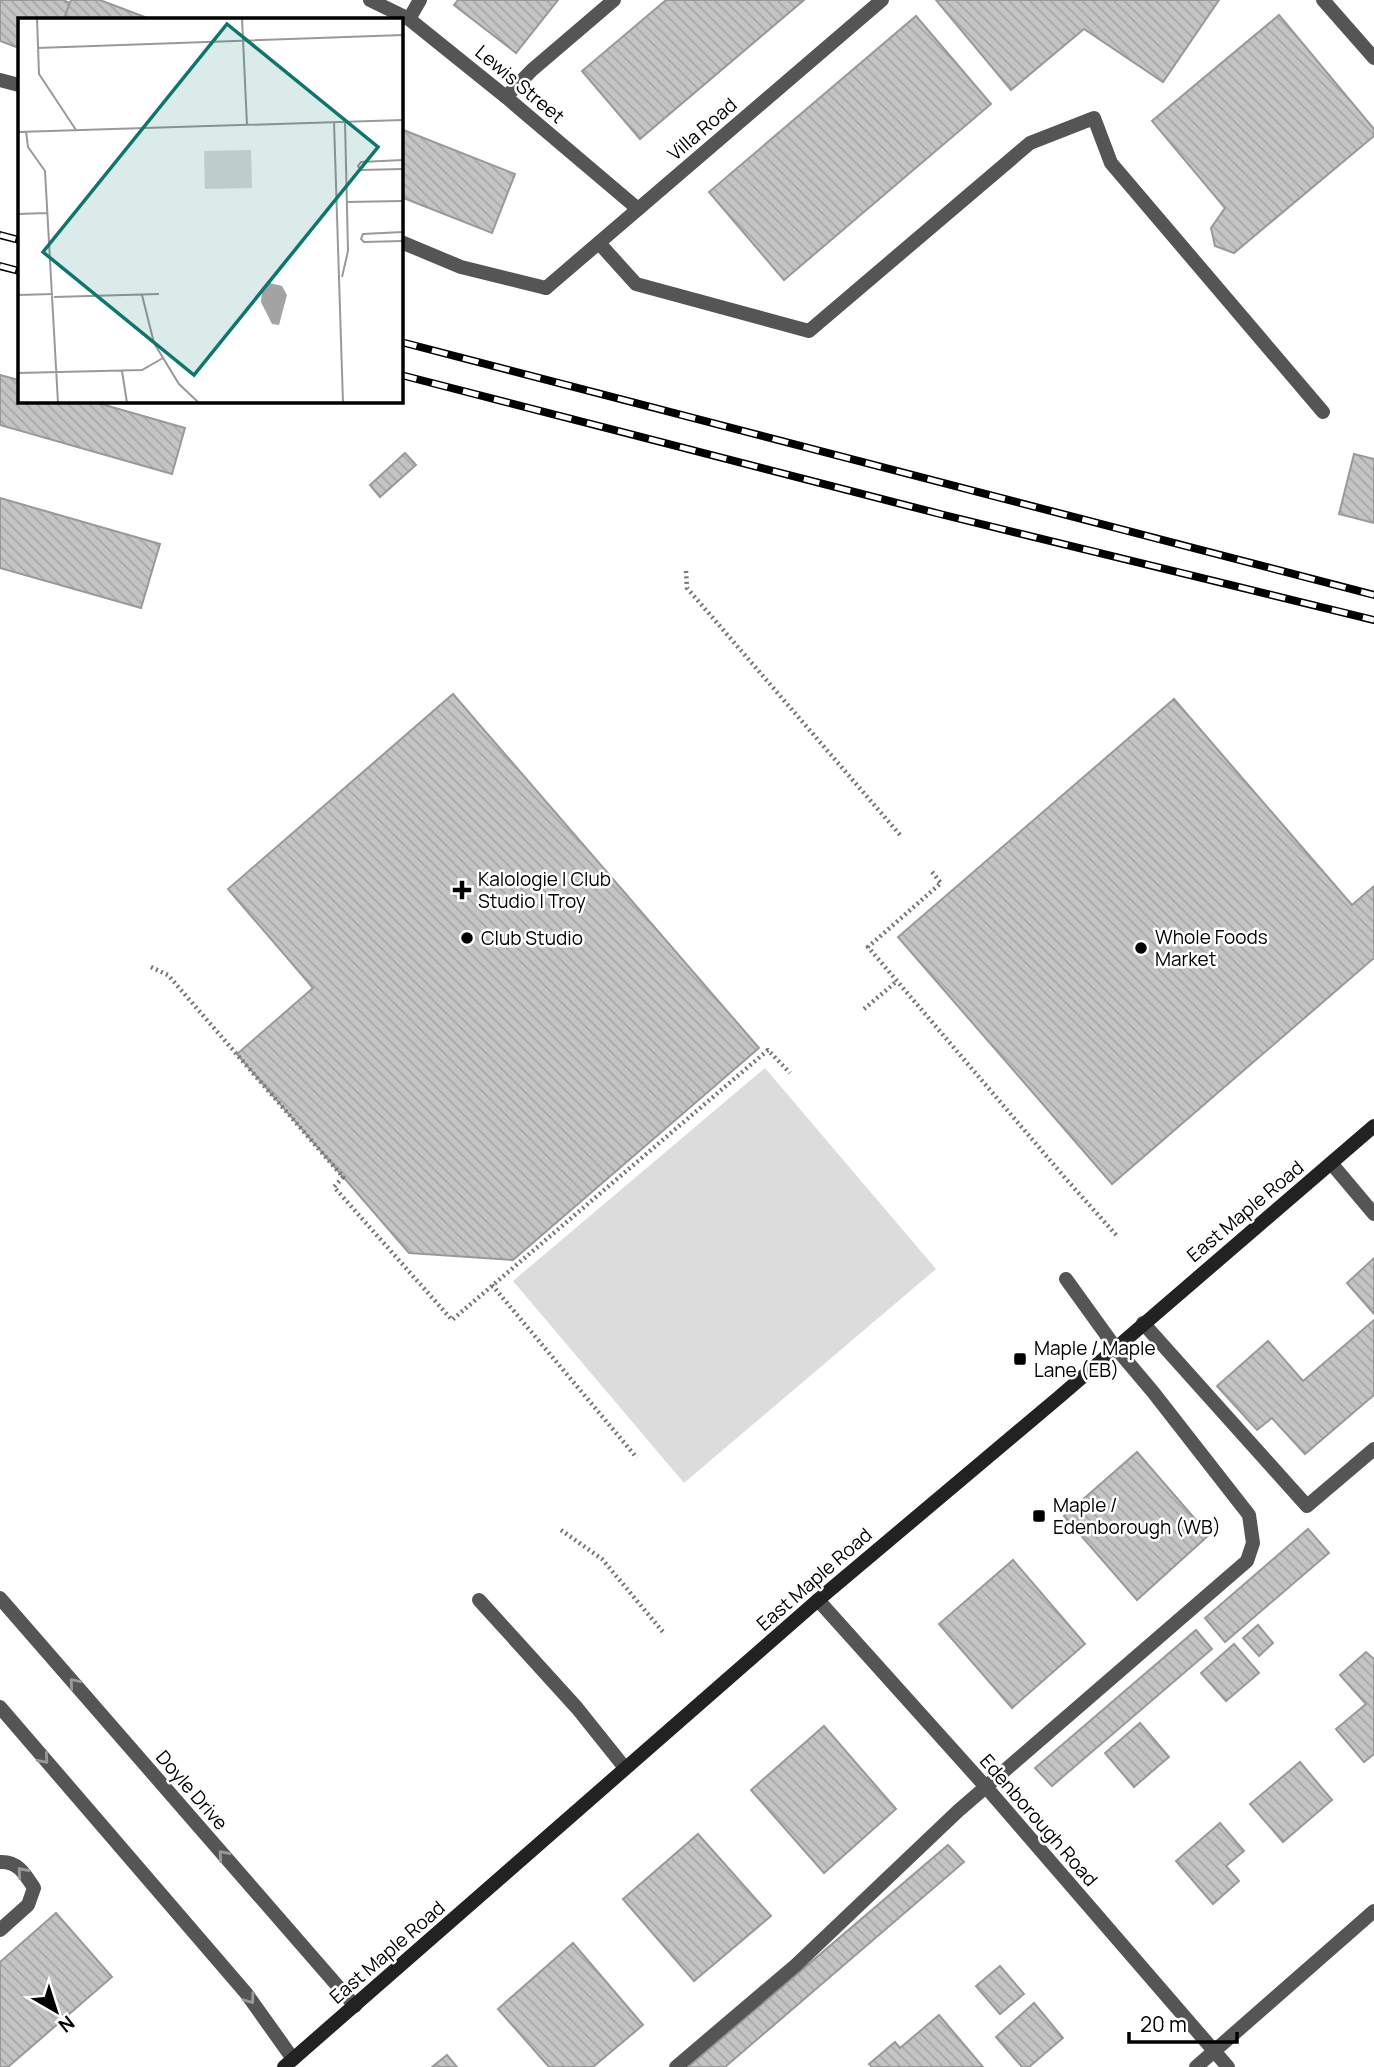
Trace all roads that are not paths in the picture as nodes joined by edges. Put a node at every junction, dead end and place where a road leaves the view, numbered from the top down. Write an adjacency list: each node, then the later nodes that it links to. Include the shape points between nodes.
1 (370, 0): 6 (street, Lewis Street)
2 (420, 0): 6 (street)
3 (614, 0): 10 (street)
4 (882, 0): 11 (street, Villa Road)
5 (1323, 0): 7 (street)
6 (409, 19): 10 (street, Lewis Street)
7 (1374, 58)
8 (0, 79): 9 (street)
9 (18, 85)
10 (506, 97): 11 (street, Lewis Street)
11 (638, 209): 13 (street, Villa Road)
12 (402, 242): 13 (street, Villa Road, via 461,267 546,288)
13 (599, 243): 14 (street, via 636,284 808,331 1030,143 1094,118 1111,163)
14 (1323, 412)
15 (1374, 1126): 16 (main road, East Maple Road)
16 (1331, 1163): 17 (street); 19 (main road, East Maple Road)
17 (1374, 1214)
18 (1066, 1279): 20 (street)
19 (1143, 1323): 20 (main road, East Maple Road); 21 (street, via 1307,1506)
20 (1115, 1347): 24 (main road, East Maple Road); 27 (street, via 1249,1516 1253,1543 1247,1561)
21 (1374, 1449)
22 (0, 1598): 31 (street, Doyle Drive, one-way to 22)
23 (479, 1600): 26 (street)
24 (818, 1600): 26 (main road, East Maple Road); 27 (street, Edenborough Road)
25 (0, 1707): 33 (street, one-way to 33, via 246,1993)
26 (625, 1768): 31 (main road, East Maple Road)
27 (986, 1787): 32 (street, Edenborough Road); 34 (street, via 796,1965)
28 (0, 1862): 30 (street, one-way to 28, via 28,1905 34,1888 11,1861)
29 (1374, 1911): 32 (street)
30 (0, 1930)
31 (355, 2006): 33 (main road, East Maple Road)
32 (1214, 2052): 35 (street); 36 (street, Edenborough Road)
33 (289, 2063)
34 (676, 2067)
35 (1196, 2067)
36 (1228, 2067)

